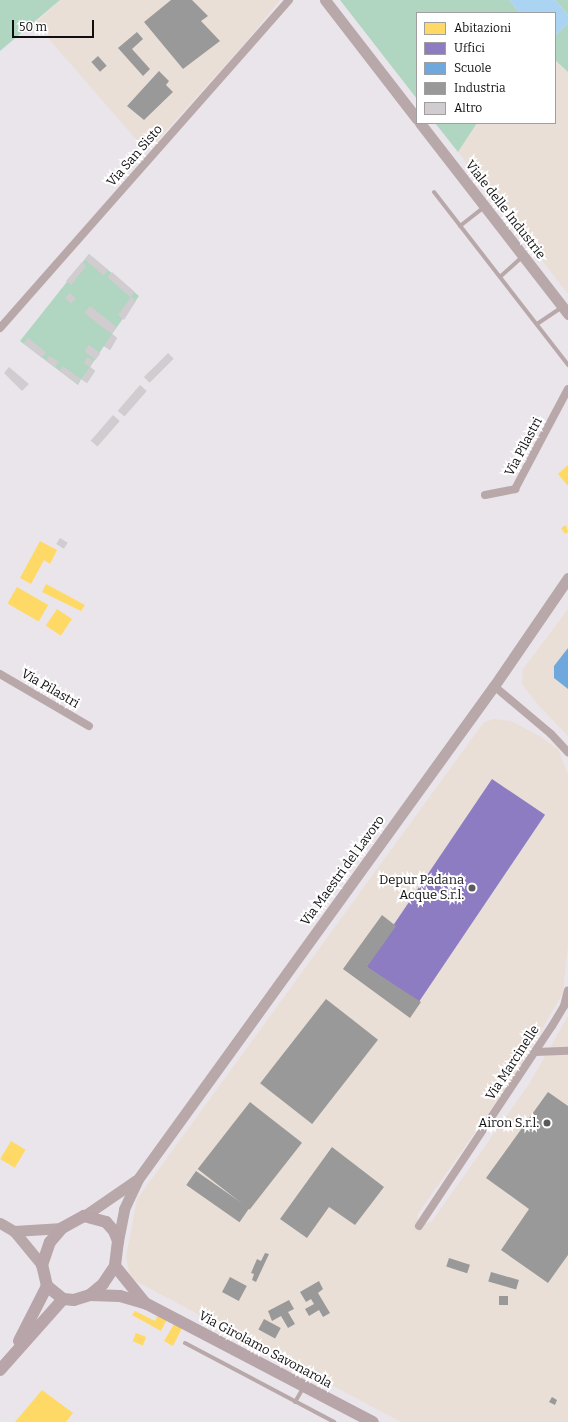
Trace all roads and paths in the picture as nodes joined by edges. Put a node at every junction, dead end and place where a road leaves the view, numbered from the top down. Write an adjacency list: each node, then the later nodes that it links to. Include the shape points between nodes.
1 (289, 0): 12 (street, Via San Sisto)
2 (325, 0): 3 (street)
3 (416, 118)
4 (421, 124): 6 (street, Viale delle Industrie)
5 (434, 192): 7 (lane)
6 (484, 206): 7 (lane); 8 (street, Viale delle Industrie)
7 (460, 226): 9 (lane)
8 (523, 256): 9 (lane); 10 (street, Viale delle Industrie)
9 (501, 276): 11 (lane)
10 (565, 311): 11 (lane)
11 (537, 324): 13 (lane)
12 (0, 328)
13 (568, 365)
14 (568, 389): 15 (street, Via Pilastri, via 515,489)
15 (485, 495)
16 (568, 578): 18 (street, Via Maestri del Lavoro)
17 (0, 674): 19 (street, Via Pilastri)
18 (494, 686): 20 (street, via 552,734); 24 (street, Via Maestri del Lavoro)
19 (89, 726)
20 (568, 752)
21 (568, 990): 23 (street, Via Marcinelle, via 564,1006)
22 (568, 1051): 23 (street)
23 (535, 1052): 27 (street, Via Marcinelle)
24 (138, 1179): 25 (street); 30 (street, via 124,1209)
25 (84, 1216): 28 (main road); 30 (main road, via 106,1222)
26 (0, 1223): 29 (street)
27 (419, 1226)
28 (62, 1228): 29 (street); 31 (main road, via 50,1242)
29 (14, 1230): 31 (street)
30 (118, 1240): 32 (main road)
31 (42, 1265): 33 (main road)
32 (115, 1266): 34 (main road, via 103,1284); 36 (main road)
33 (46, 1286): 35 (main road); 38 (main road)
34 (90, 1295): 35 (main road, via 74,1300); 36 (main road, via 120,1296)
35 (63, 1299): 38 (main road)
36 (145, 1303): 40 (main road, Via Girolamo Savonarola)
37 (184, 1343): 41 (lane)
38 (9, 1360): 39 (main road)
39 (0, 1370)
40 (304, 1386): 41 (lane); 43 (main road, Via Girolamo Savonarola)
41 (295, 1402): 42 (lane)
42 (334, 1422)
43 (373, 1422)

